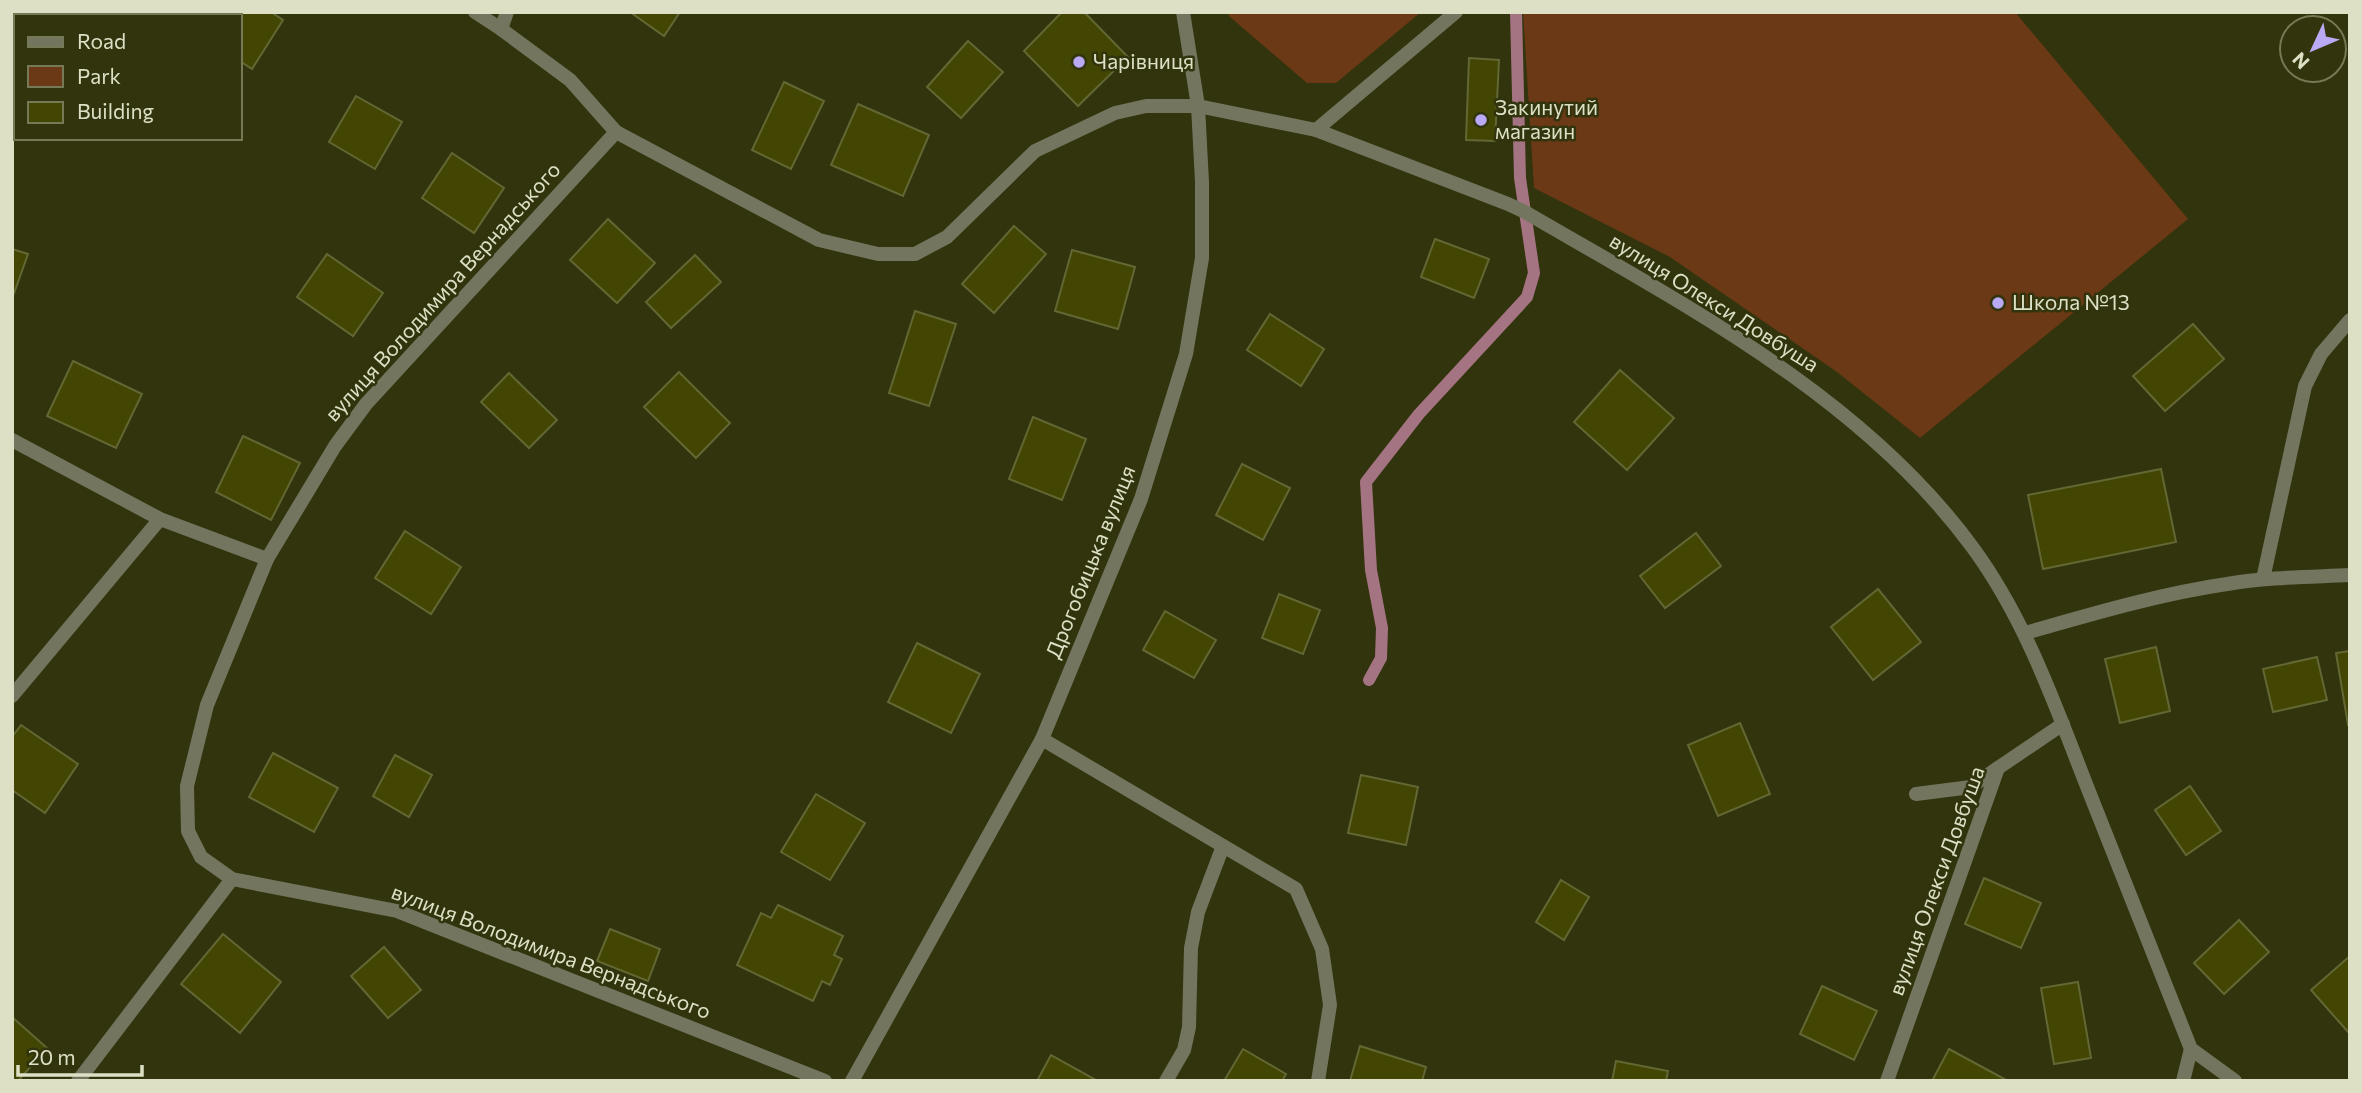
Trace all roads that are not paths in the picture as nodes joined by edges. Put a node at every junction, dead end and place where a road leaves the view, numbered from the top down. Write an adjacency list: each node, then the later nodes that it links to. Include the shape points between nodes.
1 (475, 12): 5 (street, вулиця Олекси Довбуша)
2 (506, 12): 5 (street)
3 (1183, 12): 6 (street, Дрогобицька вулиця)
4 (1456, 12): 7 (street)
5 (501, 29): 8 (street, вулиця Олекси Довбуша, via 569,80)
6 (1198, 106): 7 (street, вулиця Олекси Довбуша); 8 (street, вулиця Олекси Довбуша, via 1146,106 1115,113 1035,151 947,237 915,254 878,254 819,240); 18 (street, Дрогобицька вулиця, via 1202,258 1186,354 1141,499)
7 (1316, 130): 15 (street, вулиця Олекси Довбуша, via 1508,204 1690,309 1825,398 1917,481 1973,548)
8 (616, 132): 12 (street, вулиця Володимира Вернадського, via 366,404 335,446)
9 (2350, 320): 14 (street, via 2321,354 2305,386)
10 (15, 445): 11 (street)
11 (160, 519): 12 (street); 16 (street)
12 (267, 559): 22 (street, вулиця Володимира Вернадського, via 207,705 187,786 188,831 201,858)
13 (2350, 575): 14 (street)
14 (2263, 579): 15 (street, via 2133,603)
15 (2025, 633): 17 (street, вулиця Олекси Довбуша)
16 (12, 696)
17 (2063, 724): 19 (street, вулиця Олекси Довбуша); 23 (street, вулиця Олекси Довбуша)
18 (1042, 739): 21 (street); 26 (street, Дрогобицька вулиця)
19 (1998, 768): 20 (street, via 1971,787); 29 (street, вулиця Олекси Довбуша)
20 (1916, 794)
21 (1223, 846): 27 (street, via 1198,912 1191,948 1184,1051); 28 (street, via 1296,889 1322,950 1330,1005)
22 (232, 879): 24 (street); 25 (street, вулиця Володимира Вернадського, via 397,911)
23 (2191, 1049): 30 (street); 31 (street)
24 (78, 1081)
25 (825, 1081)
26 (852, 1081)
27 (1166, 1081)
28 (1318, 1081)
29 (1887, 1081)
30 (2183, 1081)
31 (2235, 1081)

